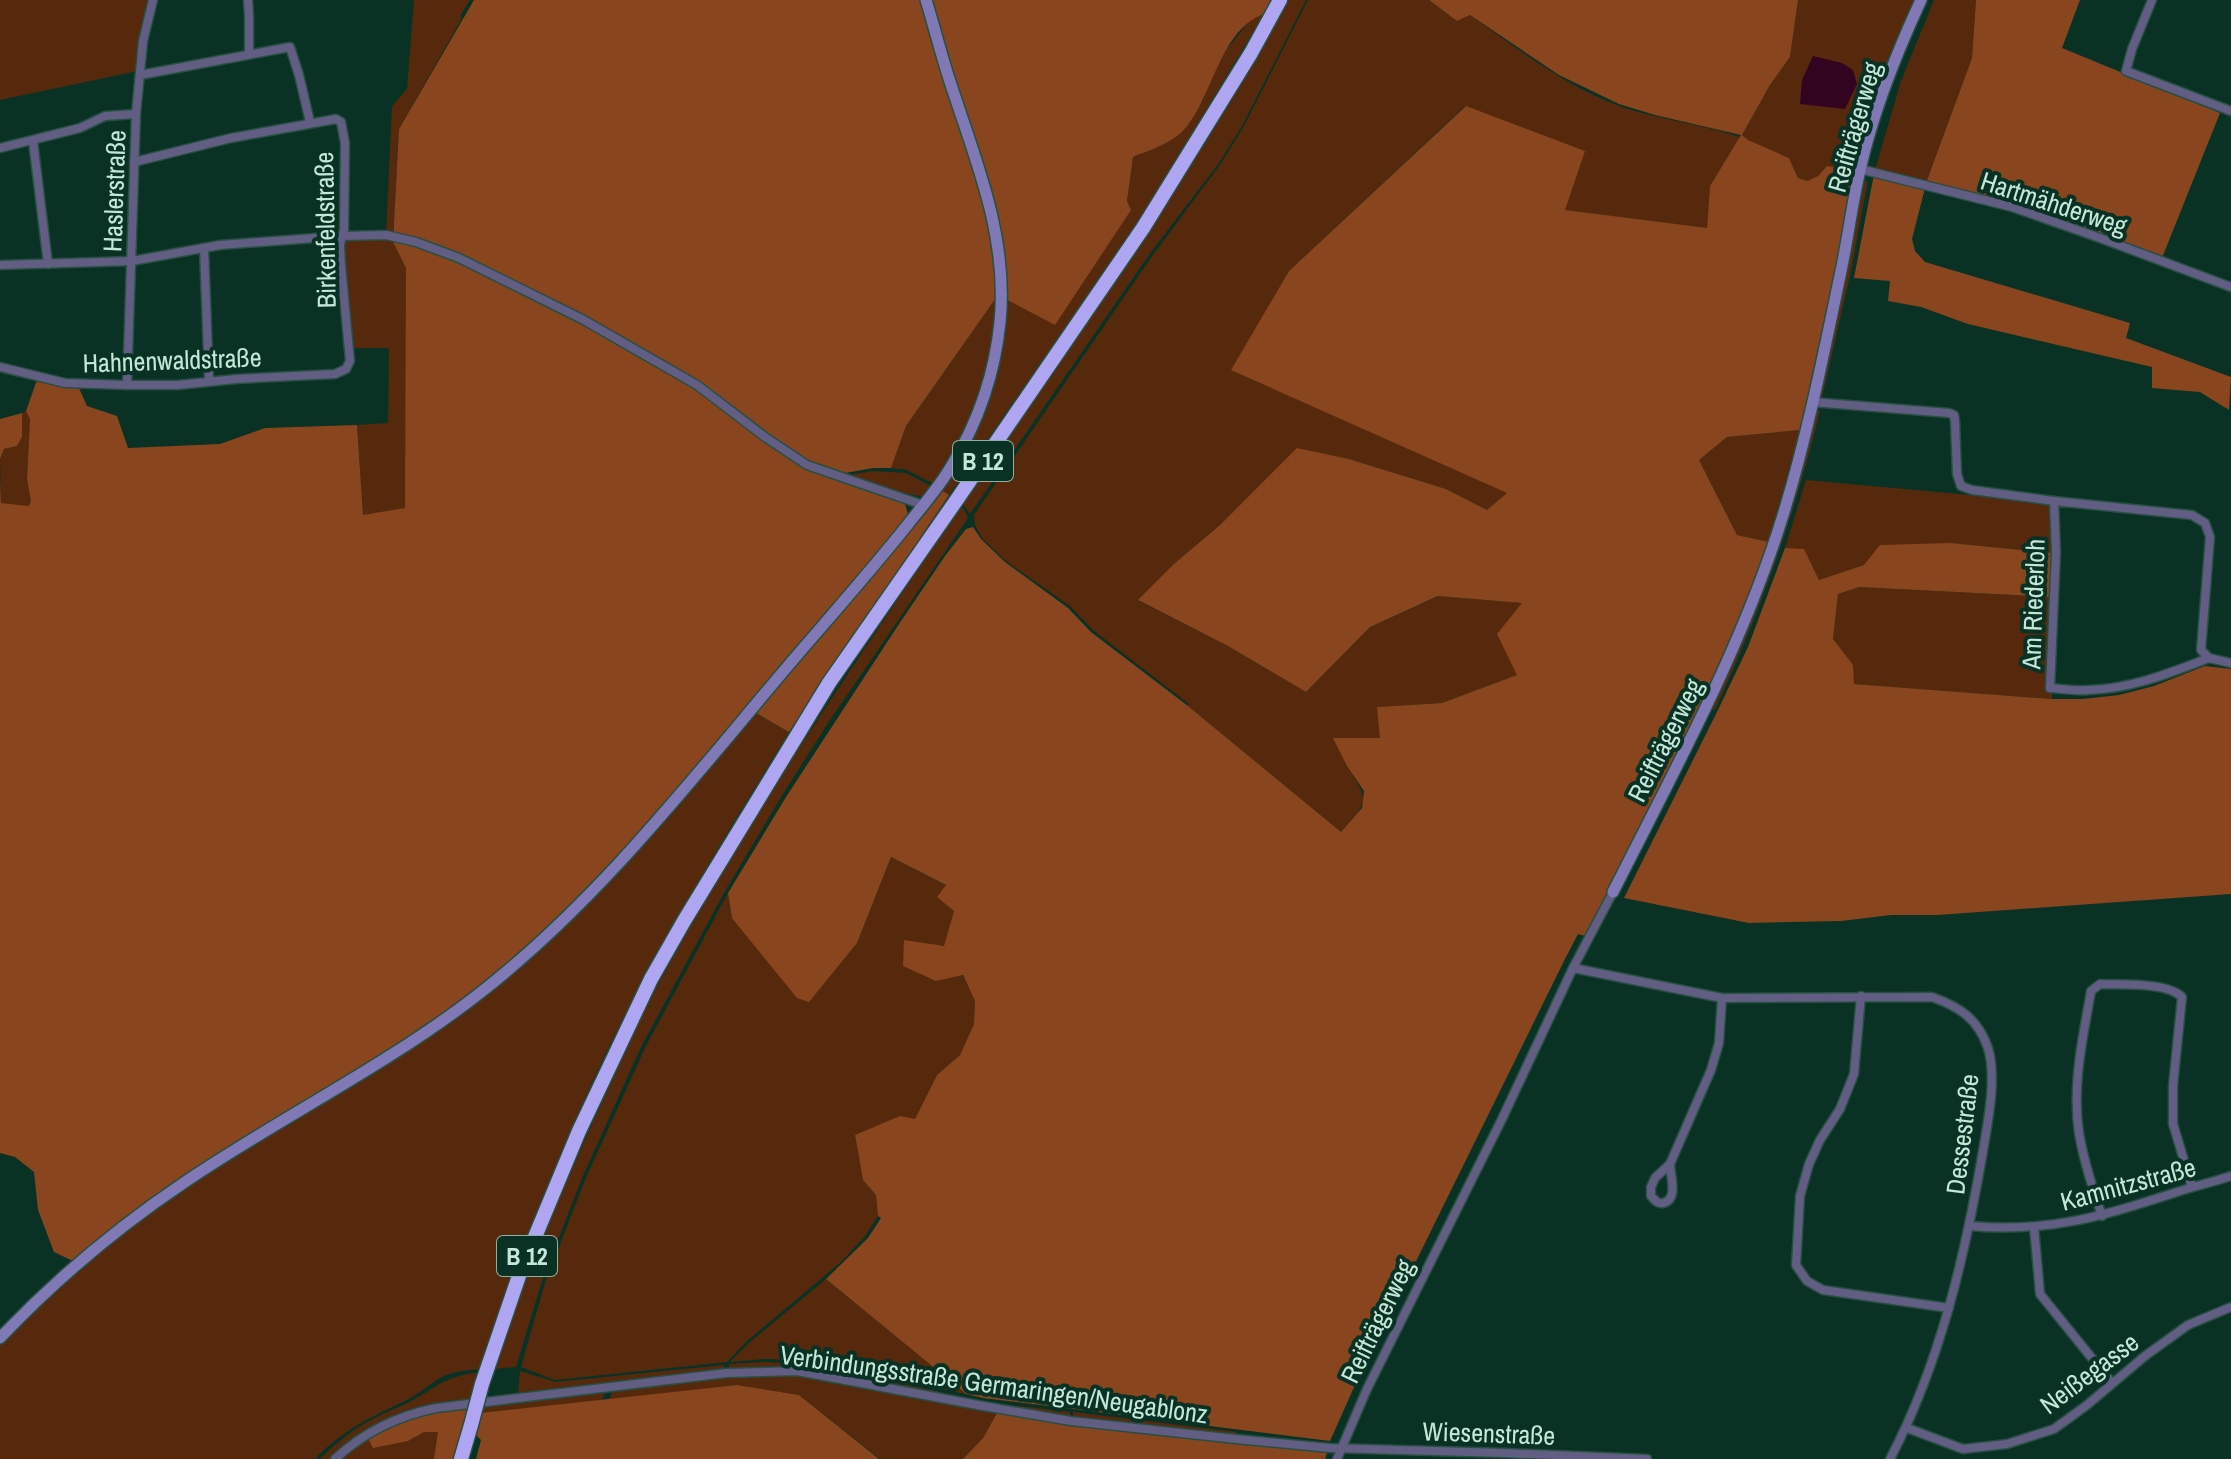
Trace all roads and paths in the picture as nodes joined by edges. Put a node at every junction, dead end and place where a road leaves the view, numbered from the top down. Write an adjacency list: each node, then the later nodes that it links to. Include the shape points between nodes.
1 (153, 0): 8 (street, Haslerstraße)
2 (248, 0): 7 (street)
3 (926, 0): 28 (main road, via 988,196 998,240 1001,296 995,354 977,417)
4 (1280, 0): 50 (highway, B 12, bridge, via 1143,228 829,683 651,979 520,1273)
5 (1921, 0): 15 (main road, Reifträgerweg)
6 (2152, 0): 9 (street, via 2126,71)
7 (249, 53): 8 (street); 11 (street, via 290,47)
8 (140, 75): 10 (street, Haslerstraße)
9 (2231, 111)
10 (136, 114): 12 (street, via 105,116); 14 (street, Haslerstraße)
11 (310, 122): 14 (street); 16 (street, Birkenfeldstraße, via 341,122)
12 (33, 141): 13 (street); 19 (street)
13 (0, 148)
14 (134, 162): 18 (street, Haslerstraße)
15 (1860, 169): 21 (street, Hartmähderweg, via 2012,207); 26 (main road, Reifträgerweg)
16 (342, 236): 17 (street); 23 (street, Birkenfeldstraße, via 350,361); 28 (street, via 386,235 459,258 582,319 697,385 807,465)
17 (204, 248): 18 (street); 24 (street)
18 (132, 261): 19 (street); 25 (street, Haslerstraße)
19 (48, 264): 20 (street)
20 (0, 265)
21 (2231, 287)
22 (0, 367): 25 (street, Hahnenwaldstraße, via 65,383)
23 (346, 369): 24 (street, Hahnenwaldstraße, via 335,374)
24 (209, 381): 25 (street, Hahnenwaldstraße)
25 (127, 385)
26 (1812, 402): 27 (street, Am Riederloh, via 1954,415 1961,486); 31 (main road, Reifträgerweg, via 1784,511 1736,644)
27 (2054, 501): 29 (street, Am Riederloh, via 2192,515 2205,523 2210,537 2201,650); 29 (street, Am Riederloh, via 2050,688 2121,687)
28 (923, 505): 43 (main road, via 636,844 537,946 443,1020 153,1205 33,1303)
29 (2209, 658): 30 (street)
30 (2231, 663)
31 (1613, 892): 32 (street, Reifträgerweg)
32 (1573, 968): 34 (street, Dessestraße); 47 (street, Reifträgerweg)
33 (1861, 996): 34 (street, Dessestraße); 39 (street, Dessestraße, via 1932,997 1950,1003 1977,1026 1988,1049 1992,1076); 42 (street, via 1852,1082 1809,1164 1800,1196 1796,1265 1807,1281 1823,1290)
34 (1722, 998): 35 (street, via 1711,1070)
35 (1670, 1164)
36 (2231, 1176): 37 (street, Kamnitzstraße)
37 (2192, 1187): 38 (street, Kamnitzstraße); 38 (street, via 2173,1124 2182,997 2175,990 2100,984 2091,991 2077,1095 2079,1130)
38 (2102, 1216): 40 (street, Kamnitzstraße)
39 (1970, 1226): 40 (street, Kamnitzstraße); 42 (street, Dessestraße)
40 (2034, 1227): 44 (street, Kamnitzstraße, via 2040,1294)
41 (2231, 1307): 44 (street, Neißegasse, via 2188,1325)
42 (1949, 1308): 45 (street, Dessestraße)
43 (0, 1338)
44 (2112, 1383): 48 (street, Neißegasse, via 2054,1429 2007,1444)
45 (1907, 1428): 48 (street, Neißegasse); 53 (street, Dessestraße)
46 (1330, 1448): 47 (street, Wiesenstraße); 49 (street, Verbindungsstraße Germaringen/Neugablonz, via 1071,1421 797,1371 727,1373 426,1410 385,1423)
47 (1341, 1449): 51 (street, Reifträgerweg); 52 (street, Wiesenstraße)
48 (1963, 1449): 54 (street)
49 (335, 1459)
50 (461, 1459)
51 (1337, 1459)
52 (1647, 1459)
53 (1890, 1459)
54 (1962, 1459)

